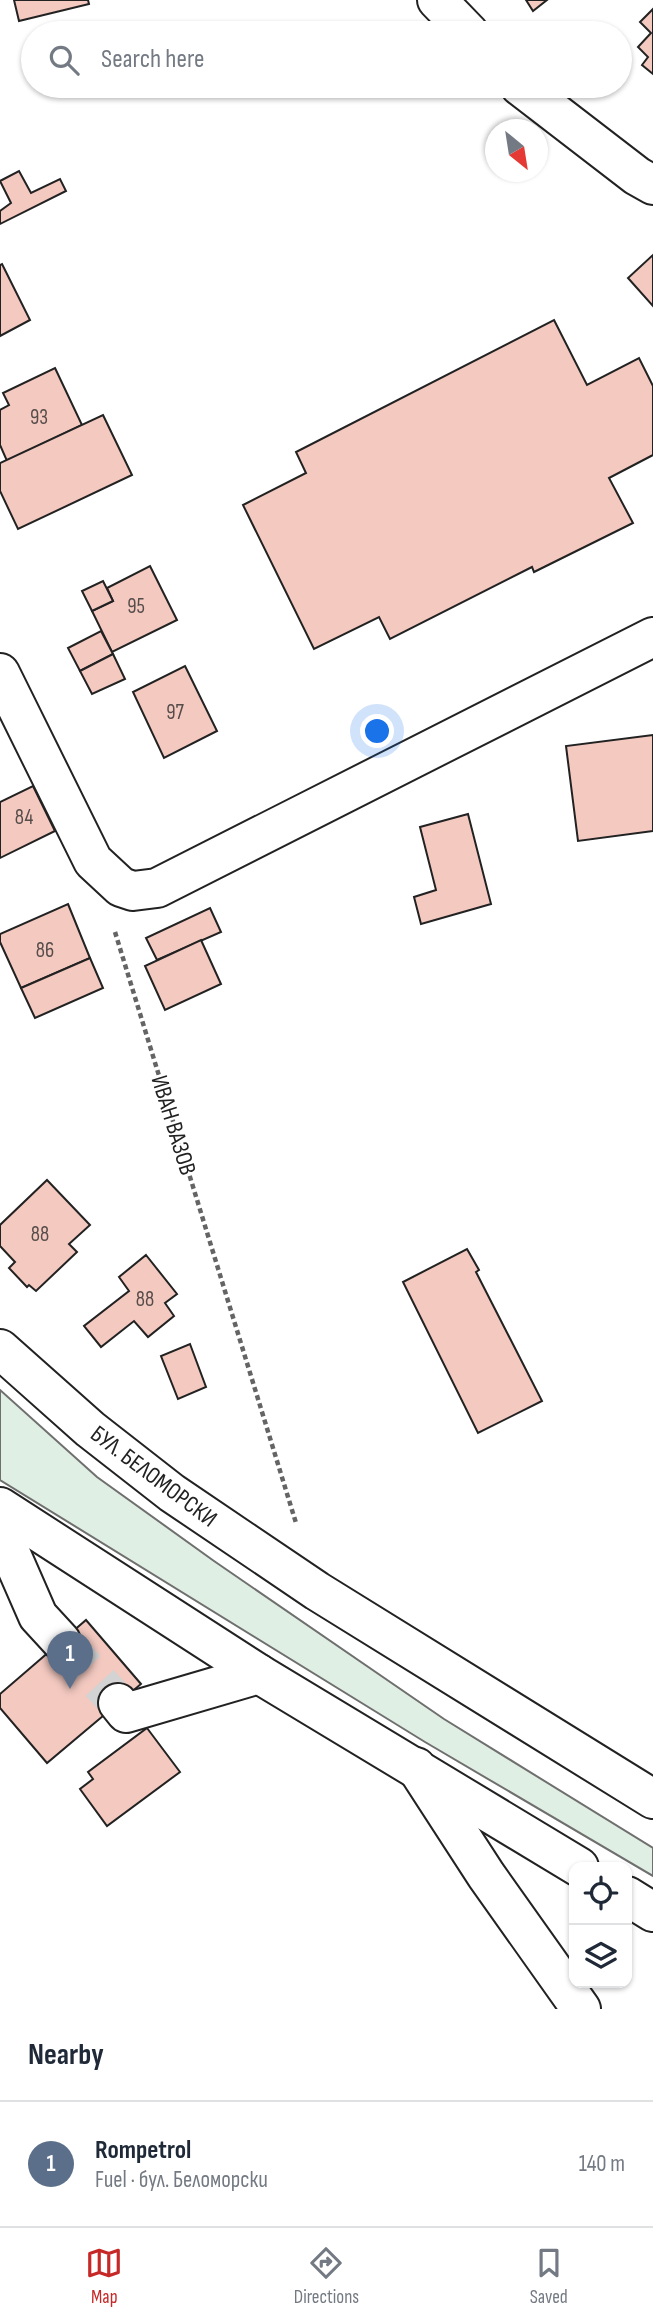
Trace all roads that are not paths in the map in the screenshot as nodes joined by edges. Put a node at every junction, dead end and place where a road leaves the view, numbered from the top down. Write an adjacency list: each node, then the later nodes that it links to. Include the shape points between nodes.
1 (437, 0): 2 (main road)
2 (457, 21)
3 (538, 98): 4 (main road)
4 (648, 172)
5 (653, 636): 6 (main road, via 157,888 133,891 121,887 93,861)
6 (0, 673)
7 (0, 1349): 14 (main road, БУЛ. БЕЛОМОРСКИ, via 90,1429 172,1493 317,1591)
8 (0, 1507): 11 (main road)
9 (0, 1528): 10 (main road, via 38,1616)
10 (61, 1641)
11 (259, 1674): 12 (main road, via 126,1713); 13 (main road)
12 (118, 1703)
13 (415, 1767): 15 (main road); 18 (main road)
14 (653, 1799)
15 (571, 1862)
16 (632, 1899): 17 (main road)
17 (653, 1912)
18 (581, 2009)

